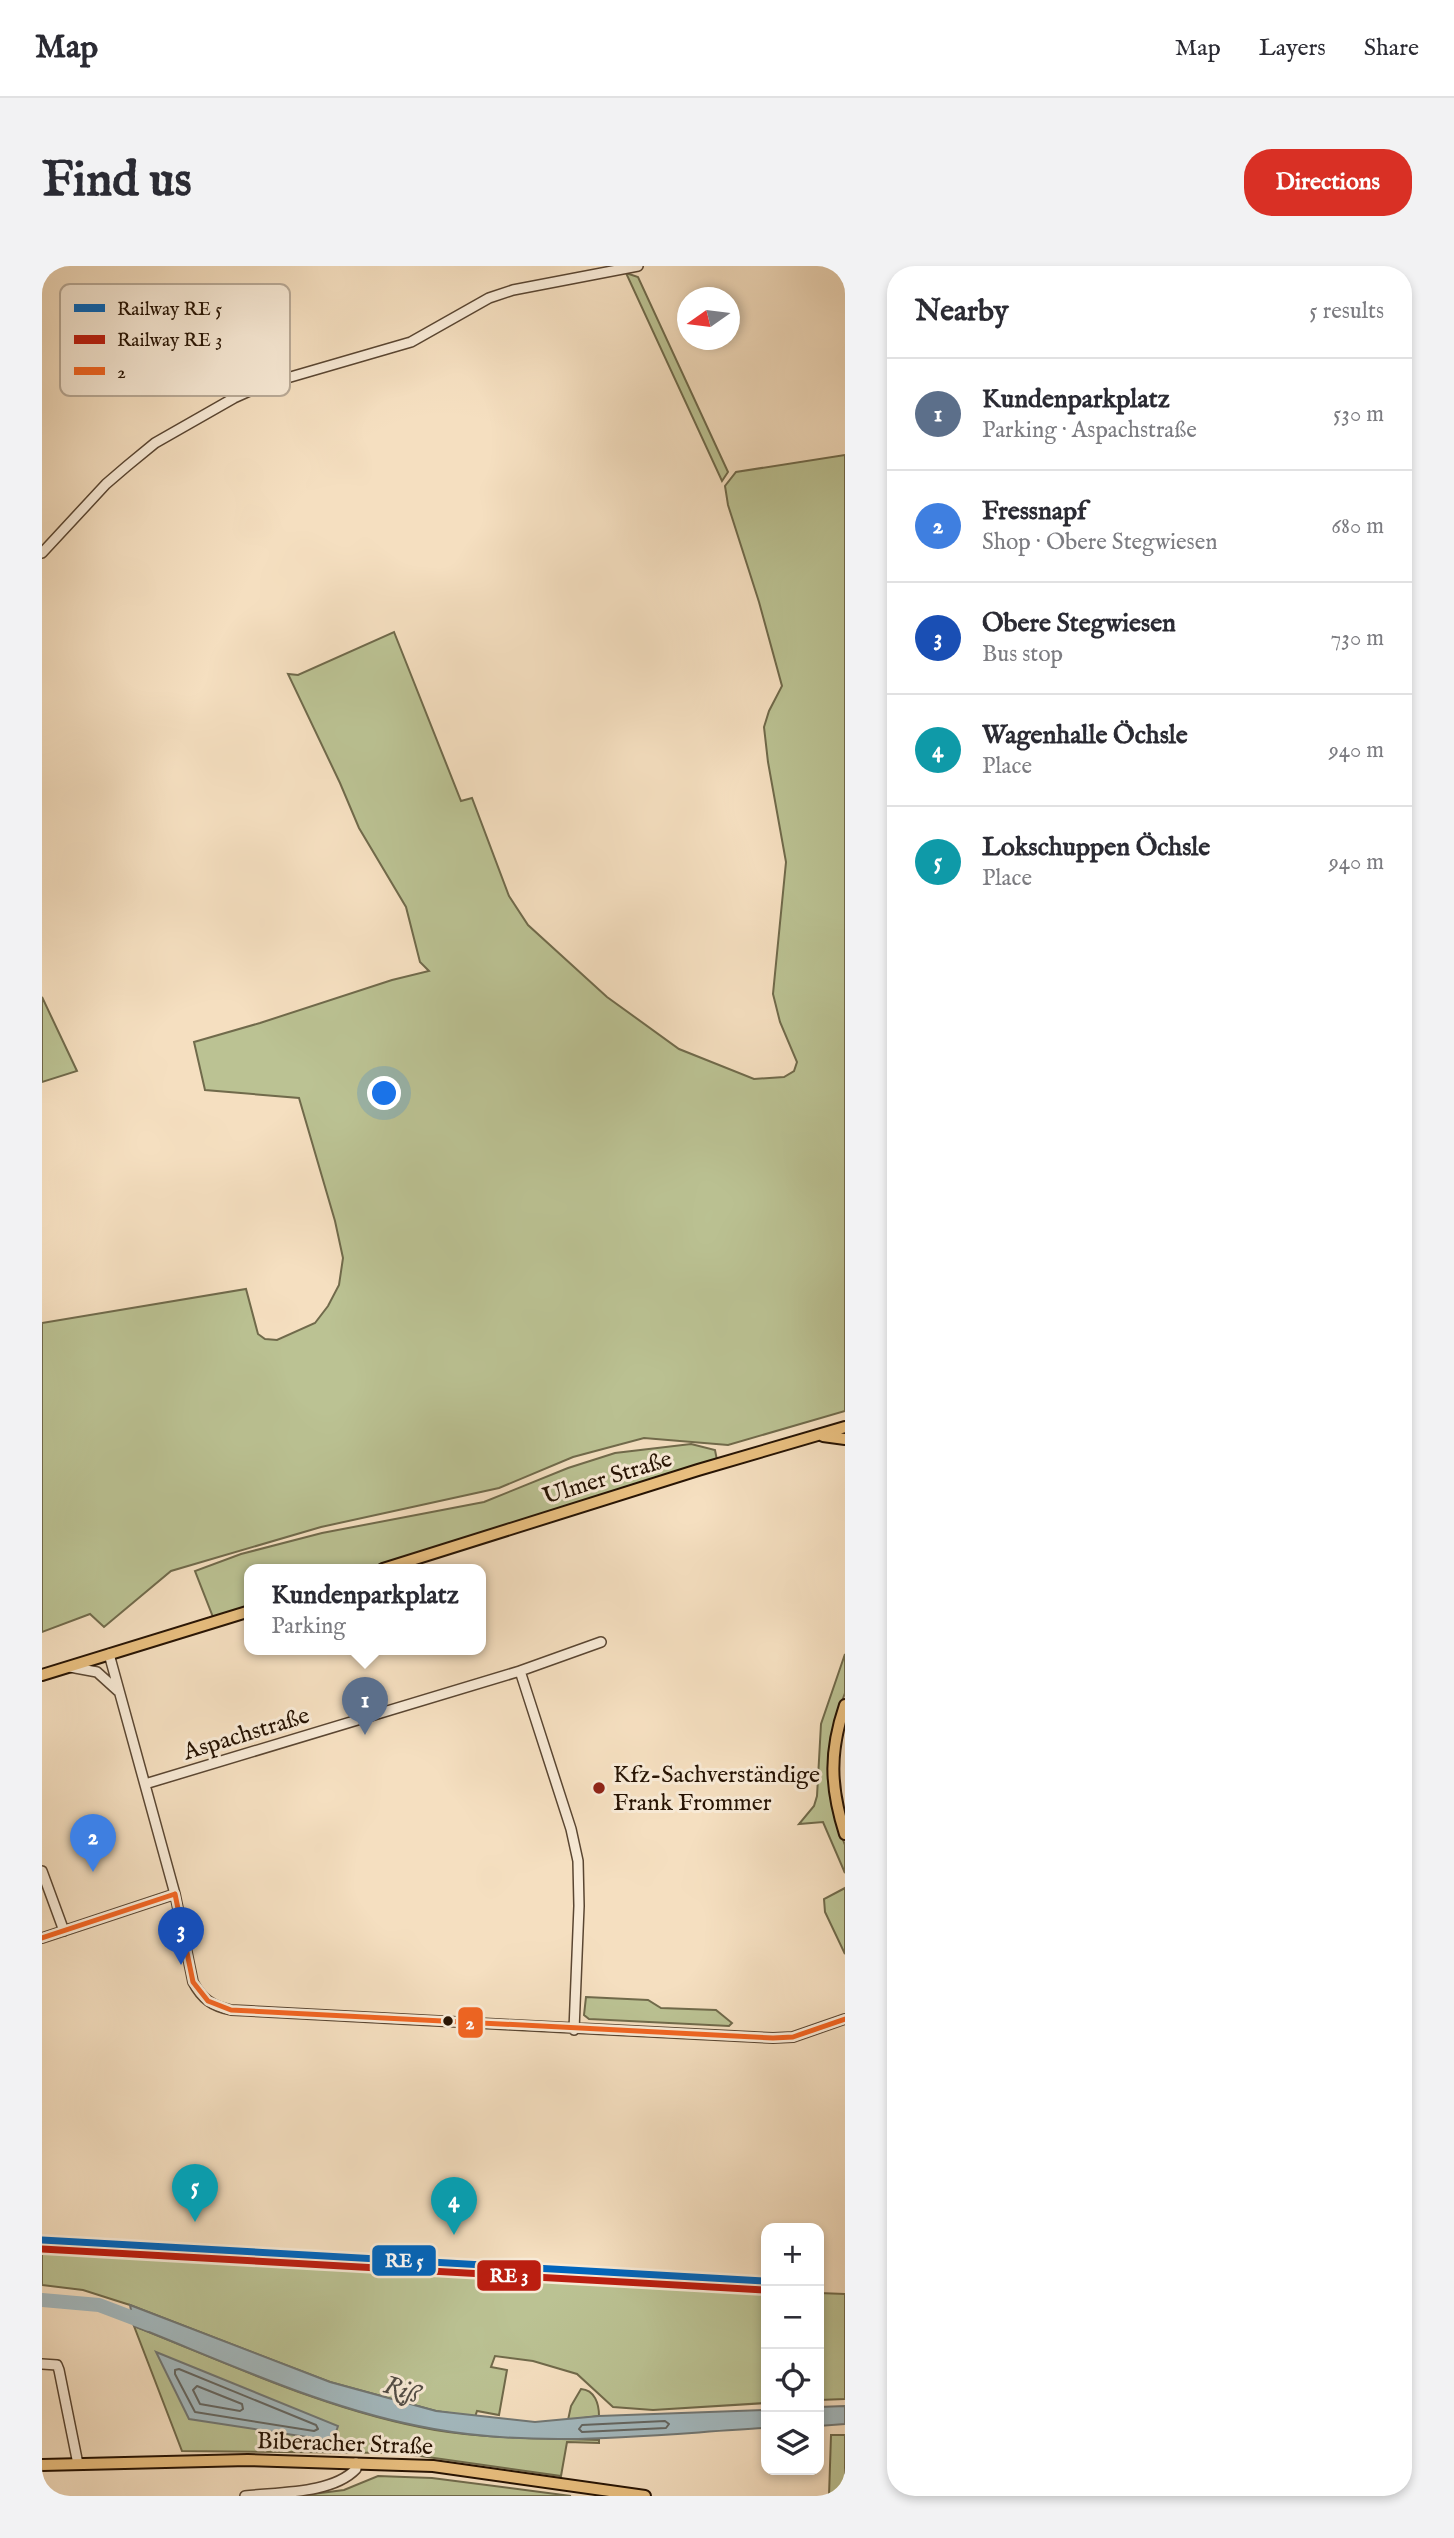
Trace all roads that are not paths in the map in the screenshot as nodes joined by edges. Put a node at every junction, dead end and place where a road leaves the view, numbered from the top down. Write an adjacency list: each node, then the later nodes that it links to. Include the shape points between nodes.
1 (638, 266): 2 (street, via 513,290 489,298 411,342)
2 (290, 377)
3 (238, 396): 4 (street, via 155,443 99,491)
4 (42, 553)
5 (845, 1427): 6 (main road, Ulmer Straße)
6 (820, 1436): 7 (main road); 8 (main road, Ulmer Straße)
7 (845, 1439)
8 (399, 1564)
9 (244, 1613): 11 (main road)
10 (601, 1642): 13 (street, Aspachstraße)
11 (109, 1654): 12 (main road); 15 (street)
12 (68, 1667): 14 (main road); 15 (street, via 97,1672)
13 (520, 1671): 17 (street, Aspachstraße); 24 (street, via 578,1861)
14 (42, 1675)
15 (121, 1694): 17 (street)
16 (845, 1705): 18 (main road, via 835,1742 833,1782)
17 (145, 1784): 20 (street)
18 (845, 1834)
19 (42, 1871): 21 (street)
20 (175, 1894): 21 (street); 24 (street, via 193,1982 217,2007)
21 (64, 1931): 22 (street)
22 (42, 1938)
23 (845, 2019): 24 (street, via 793,2037 773,2038)
24 (574, 2030)
25 (42, 2364): 27 (street, via 57,2365 60,2370)
26 (356, 2463): 27 (main road, Biberacher Straße); 29 (street, via 349,2477 337,2483); 30 (main road, Biberacher Straße, via 433,2466)
27 (78, 2464): 28 (main road, Biberacher Straße)
28 (42, 2465)
29 (245, 2496)
30 (645, 2496)

